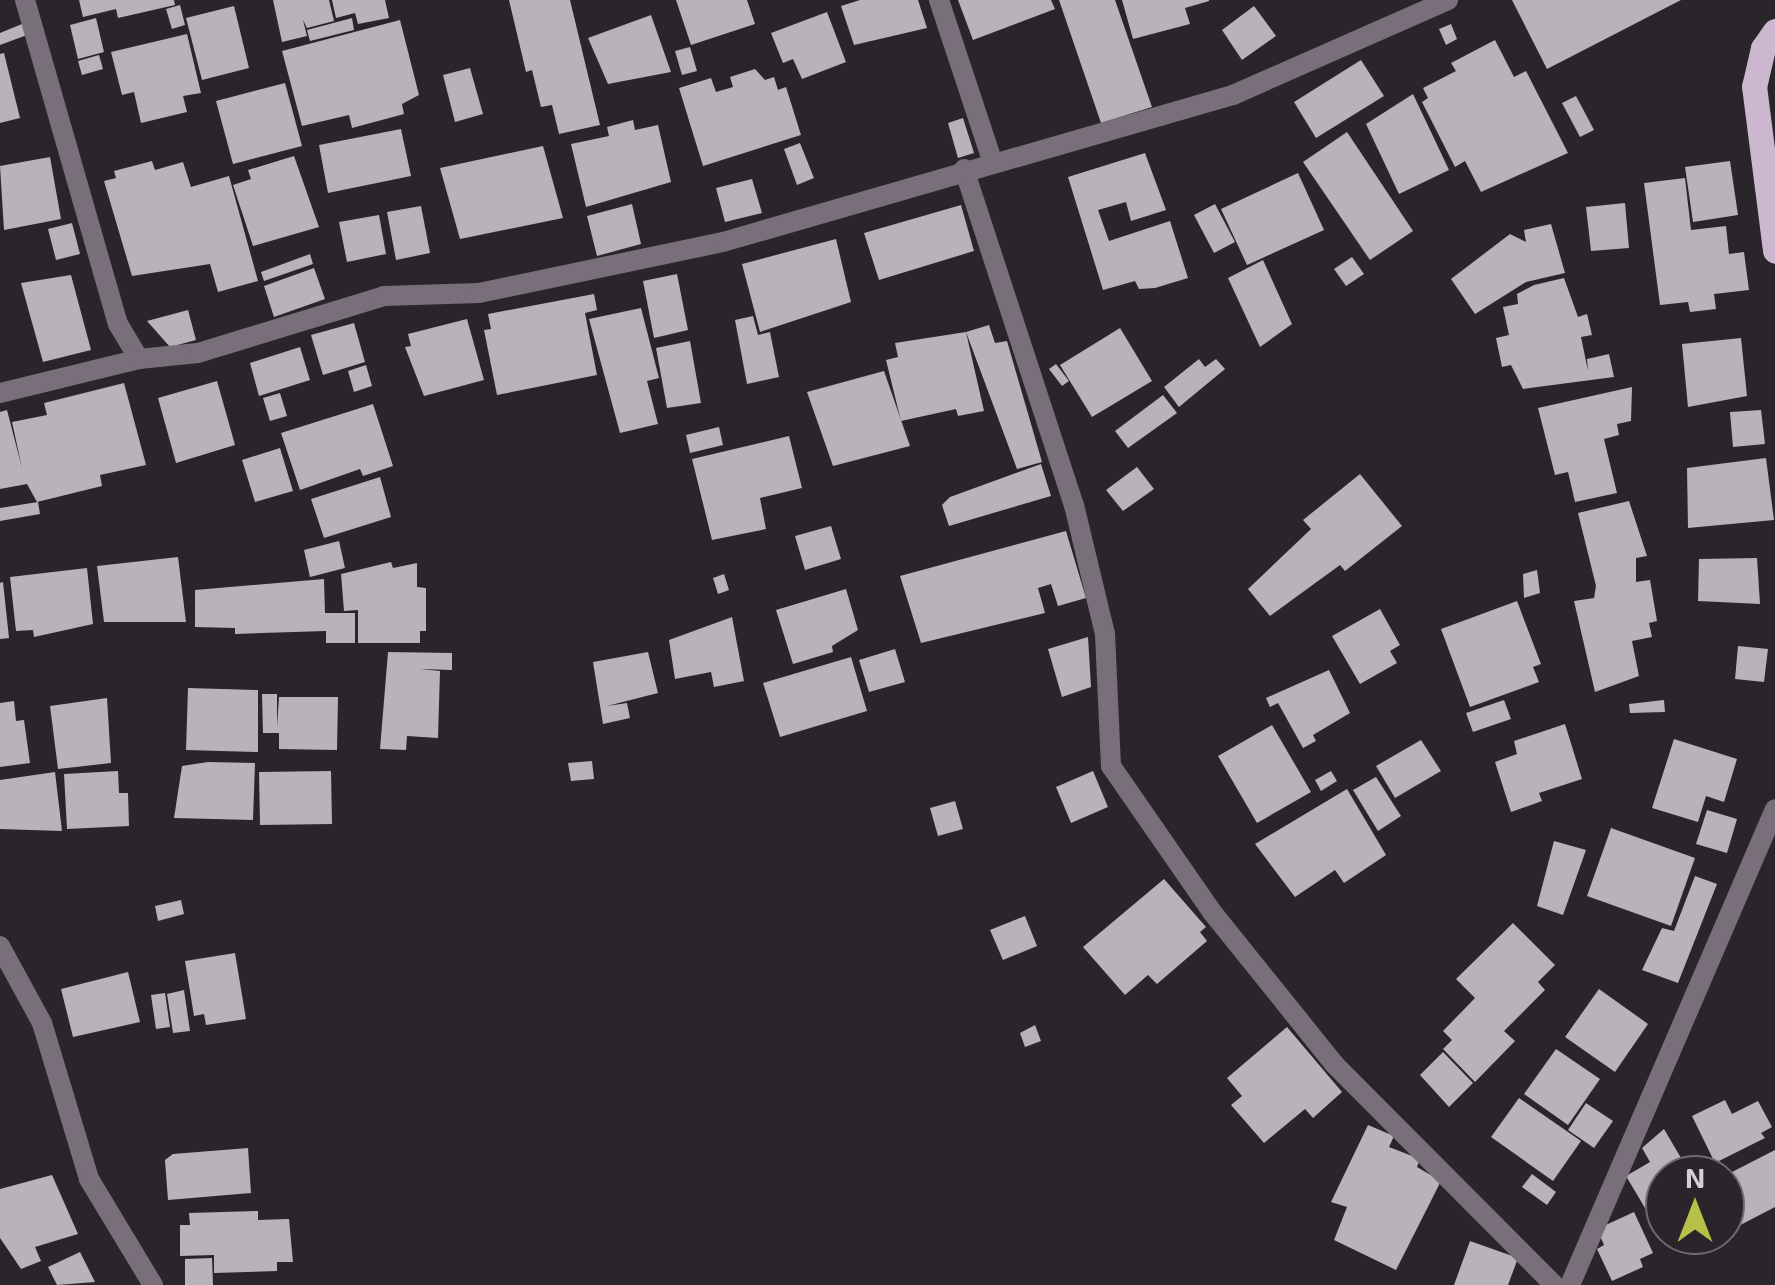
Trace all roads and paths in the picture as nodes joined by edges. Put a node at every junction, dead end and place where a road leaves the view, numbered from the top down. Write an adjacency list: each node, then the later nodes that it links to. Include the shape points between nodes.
1 (25, 0): 8 (street, via 118,324)
2 (939, 0): 5 (street)
3 (1448, 0): 5 (street, via 1233,95 1051,150)
4 (1775, 31): 7 (main road, via 1763,48 1754,86)
5 (992, 160): 6 (street)
6 (964, 169): 8 (street, via 722,242 478,292 384,296 198,353); 13 (street, via 1074,506 1105,634 1111,766 1212,912 1334,1064)
7 (1775, 251)
8 (139, 358): 9 (street)
9 (0, 393)
10 (1775, 809): 14 (street)
11 (0, 946): 12 (street, via 42,1023 89,1179)
12 (153, 1285)
13 (1554, 1285)
14 (1570, 1285)

